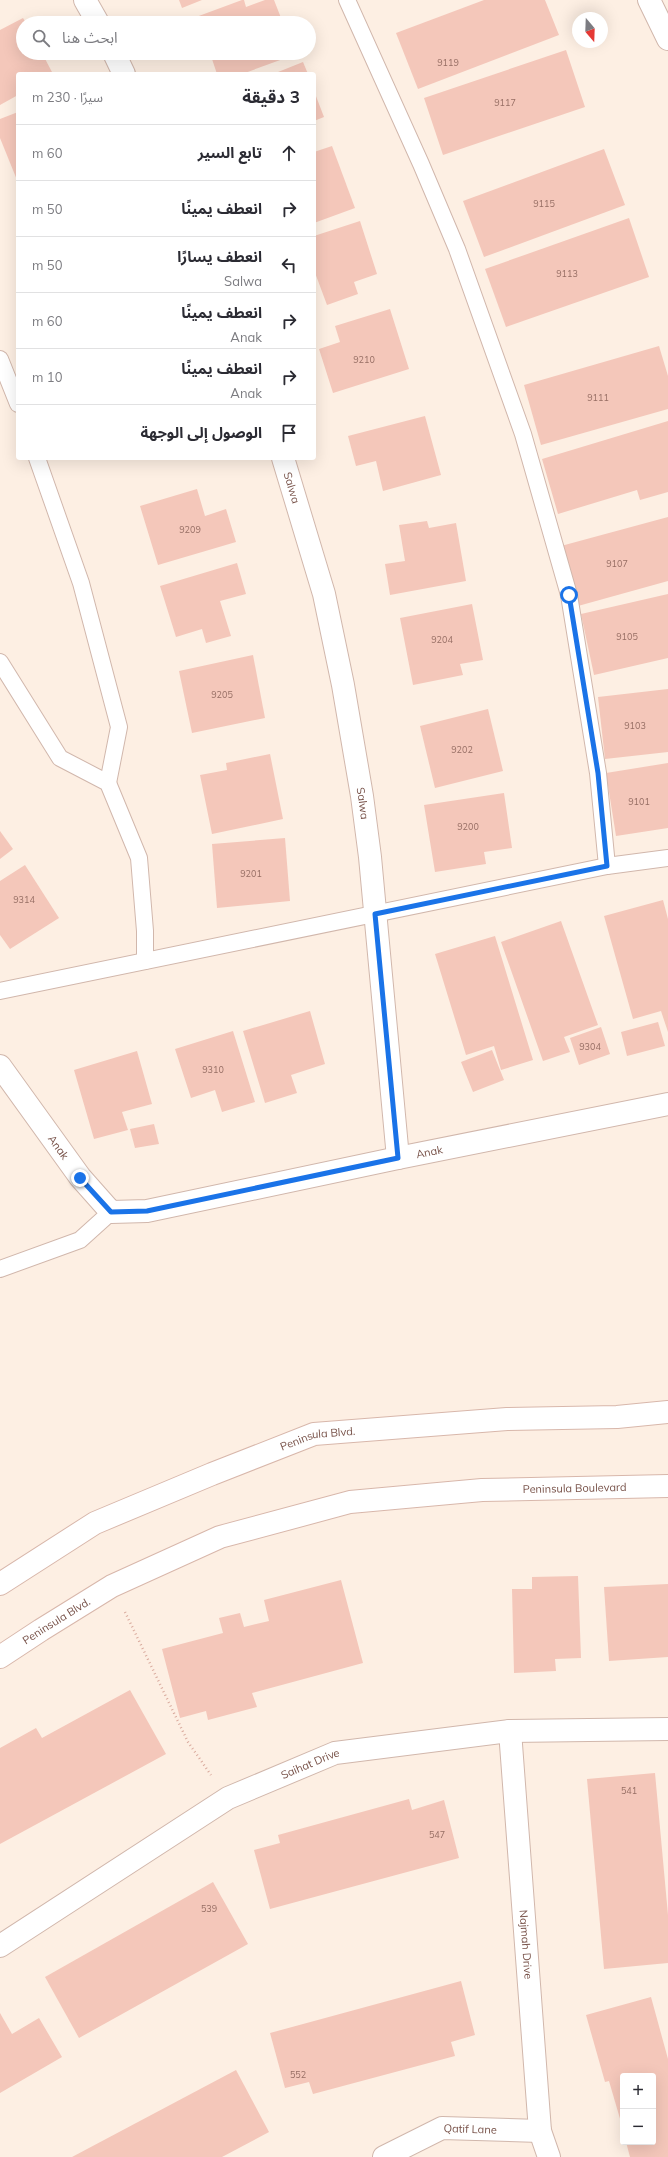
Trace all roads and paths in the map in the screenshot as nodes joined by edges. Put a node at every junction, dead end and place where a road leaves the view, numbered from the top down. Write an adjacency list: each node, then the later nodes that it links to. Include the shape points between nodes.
1 (86, 0): 4 (street)
2 (347, 0): 15 (lane, via 457,249 523,434 569,595 598,773)
3 (649, 0): 5 (street)
4 (94, 16)
5 (668, 39)
6 (117, 60): 7 (street)
7 (123, 72)
8 (0, 359): 9 (lane)
9 (16, 399)
10 (38, 460): 13 (lane, via 81,584 119,727)
11 (284, 460): 16 (street, Salwa, via 324,594 343,685 362,796)
12 (0, 662): 13 (lane, via 60,758)
13 (108, 783): 17 (lane, via 139,858 145,931)
14 (668, 858): 15 (lane)
15 (607, 866): 16 (lane)
16 (375, 914): 17 (lane); 21 (street, Salwa)
17 (144, 961): 18 (lane)
18 (0, 991)
19 (0, 1066): 22 (street, Anak, via 80,1178)
20 (668, 1104): 21 (street, Anak)
21 (398, 1158): 22 (street, Anak, via 147,1211)
22 (111, 1212): 23 (lane, via 80,1240)
23 (0, 1269)
24 (668, 1412): 27 (street, Peninsula Blvd., via 617,1417 507,1419 314,1434 95,1523)
25 (668, 1486): 26 (street, Peninsula Boulevard)
26 (482, 1490): 28 (street, Peninsula Blvd., via 350,1502 220,1537)
27 (0, 1584)
28 (112, 1586): 29 (street, Peninsula Blvd.); 32 (path, via 188,1742)
29 (0, 1657)
30 (668, 1729): 31 (street, Saihat Drive)
31 (510, 1731): 32 (street, Saihat Drive, via 335,1753); 34 (street, Najmah Drive)
32 (228, 1798): 33 (street, Saihat Drive)
33 (0, 1946)
34 (540, 2131): 35 (street, Qatif Lane, via 442,2128); 36 (street, Najmah Drive)
35 (384, 2157)
36 (549, 2157)

